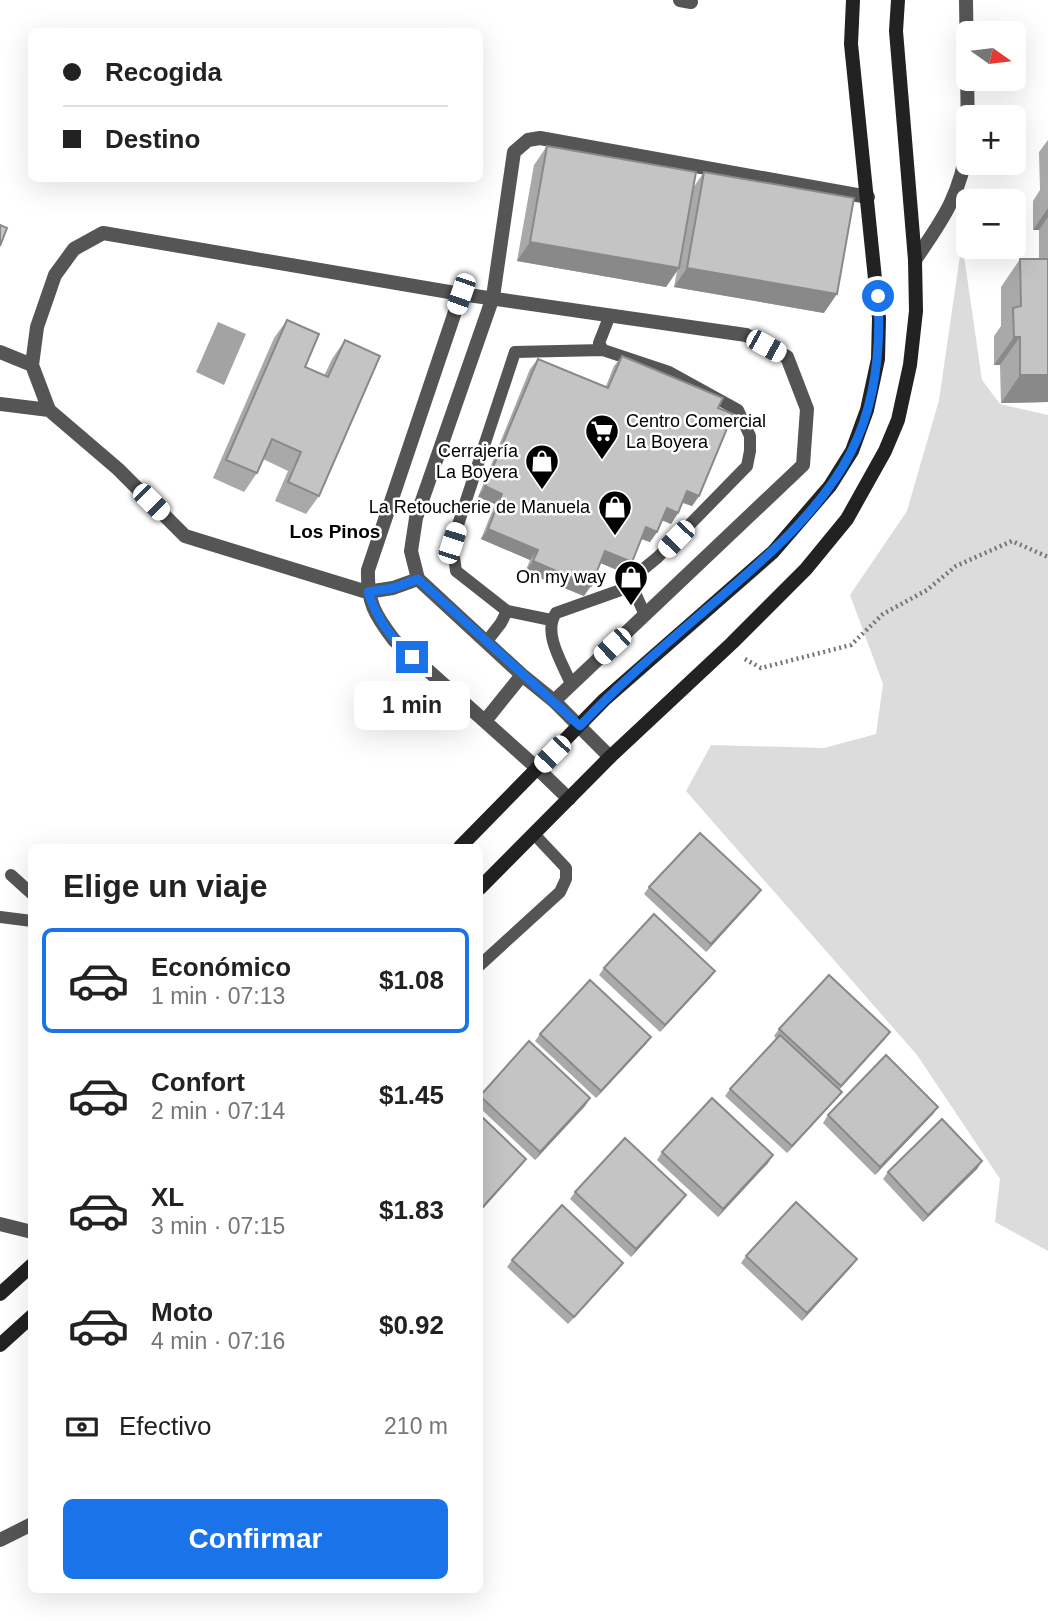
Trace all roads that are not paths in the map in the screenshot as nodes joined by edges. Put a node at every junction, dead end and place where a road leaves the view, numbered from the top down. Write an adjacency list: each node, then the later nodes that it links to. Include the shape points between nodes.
1 (853, 0): 6 (main road, via 851,44)
2 (898, 0): 7 (main road, via 896,31)
3 (966, 0): 4 (street)
4 (968, 105)
5 (963, 175): 7 (street)
6 (868, 197): 9 (street, via 569,142 528,140 514,152); 27 (main road, via 879,318 878,359 852,451 830,486 773,552)
7 (915, 260): 28 (main road, via 911,366 898,420 847,519 806,569)
8 (461, 294): 9 (street); 13 (street, via 103,233 74,249 55,275 37,327); 18 (street, via 368,570)
9 (493, 297): 10 (street); 16 (street, via 416,518 411,551)
10 (610, 315): 11 (lane, via 599,343); 20 (street, via 746,335 787,357 807,409 803,465)
11 (603, 350): 17 (lane, via 669,372 738,410 750,436 747,466 641,571); 19 (lane, via 515,352 452,543 456,571)
12 (0, 352): 13 (street)
13 (32, 365): 15 (street)
14 (0, 404): 15 (street)
15 (49, 410): 18 (street, via 118,469 185,536)
16 (418, 579): 18 (street); 22 (street)
17 (632, 586): 20 (lane); 21 (lane, via 556,613)
18 (368, 592): 26 (street, via 376,616 394,640)
19 (507, 611): 21 (lane); 22 (lane)
20 (645, 615): 24 (street)
21 (551, 620): 24 (lane, via 550,632)
22 (487, 641): 23 (street)
23 (522, 675): 25 (street); 26 (street)
24 (571, 684): 25 (street)
25 (554, 701): 27 (street)
26 (485, 721): 29 (street)
27 (580, 726): 28 (street); 29 (main road)
28 (610, 757): 30 (main road)
29 (538, 769): 30 (street); 32 (main road)
30 (569, 799): 31 (main road)
31 (534, 834): 34 (main road); 38 (lane, via 566,867 566,879 560,892)
32 (463, 844)
33 (11, 875): 35 (lane)
34 (483, 885)
35 (28, 890)
36 (0, 917): 37 (lane)
37 (28, 920)
38 (483, 962)
39 (0, 1224): 40 (street)
40 (28, 1231)
41 (28, 1269): 42 (main road)
42 (0, 1294)
43 (28, 1320): 44 (main road)
44 (0, 1345)
45 (28, 1526): 46 (street)
46 (0, 1540)

